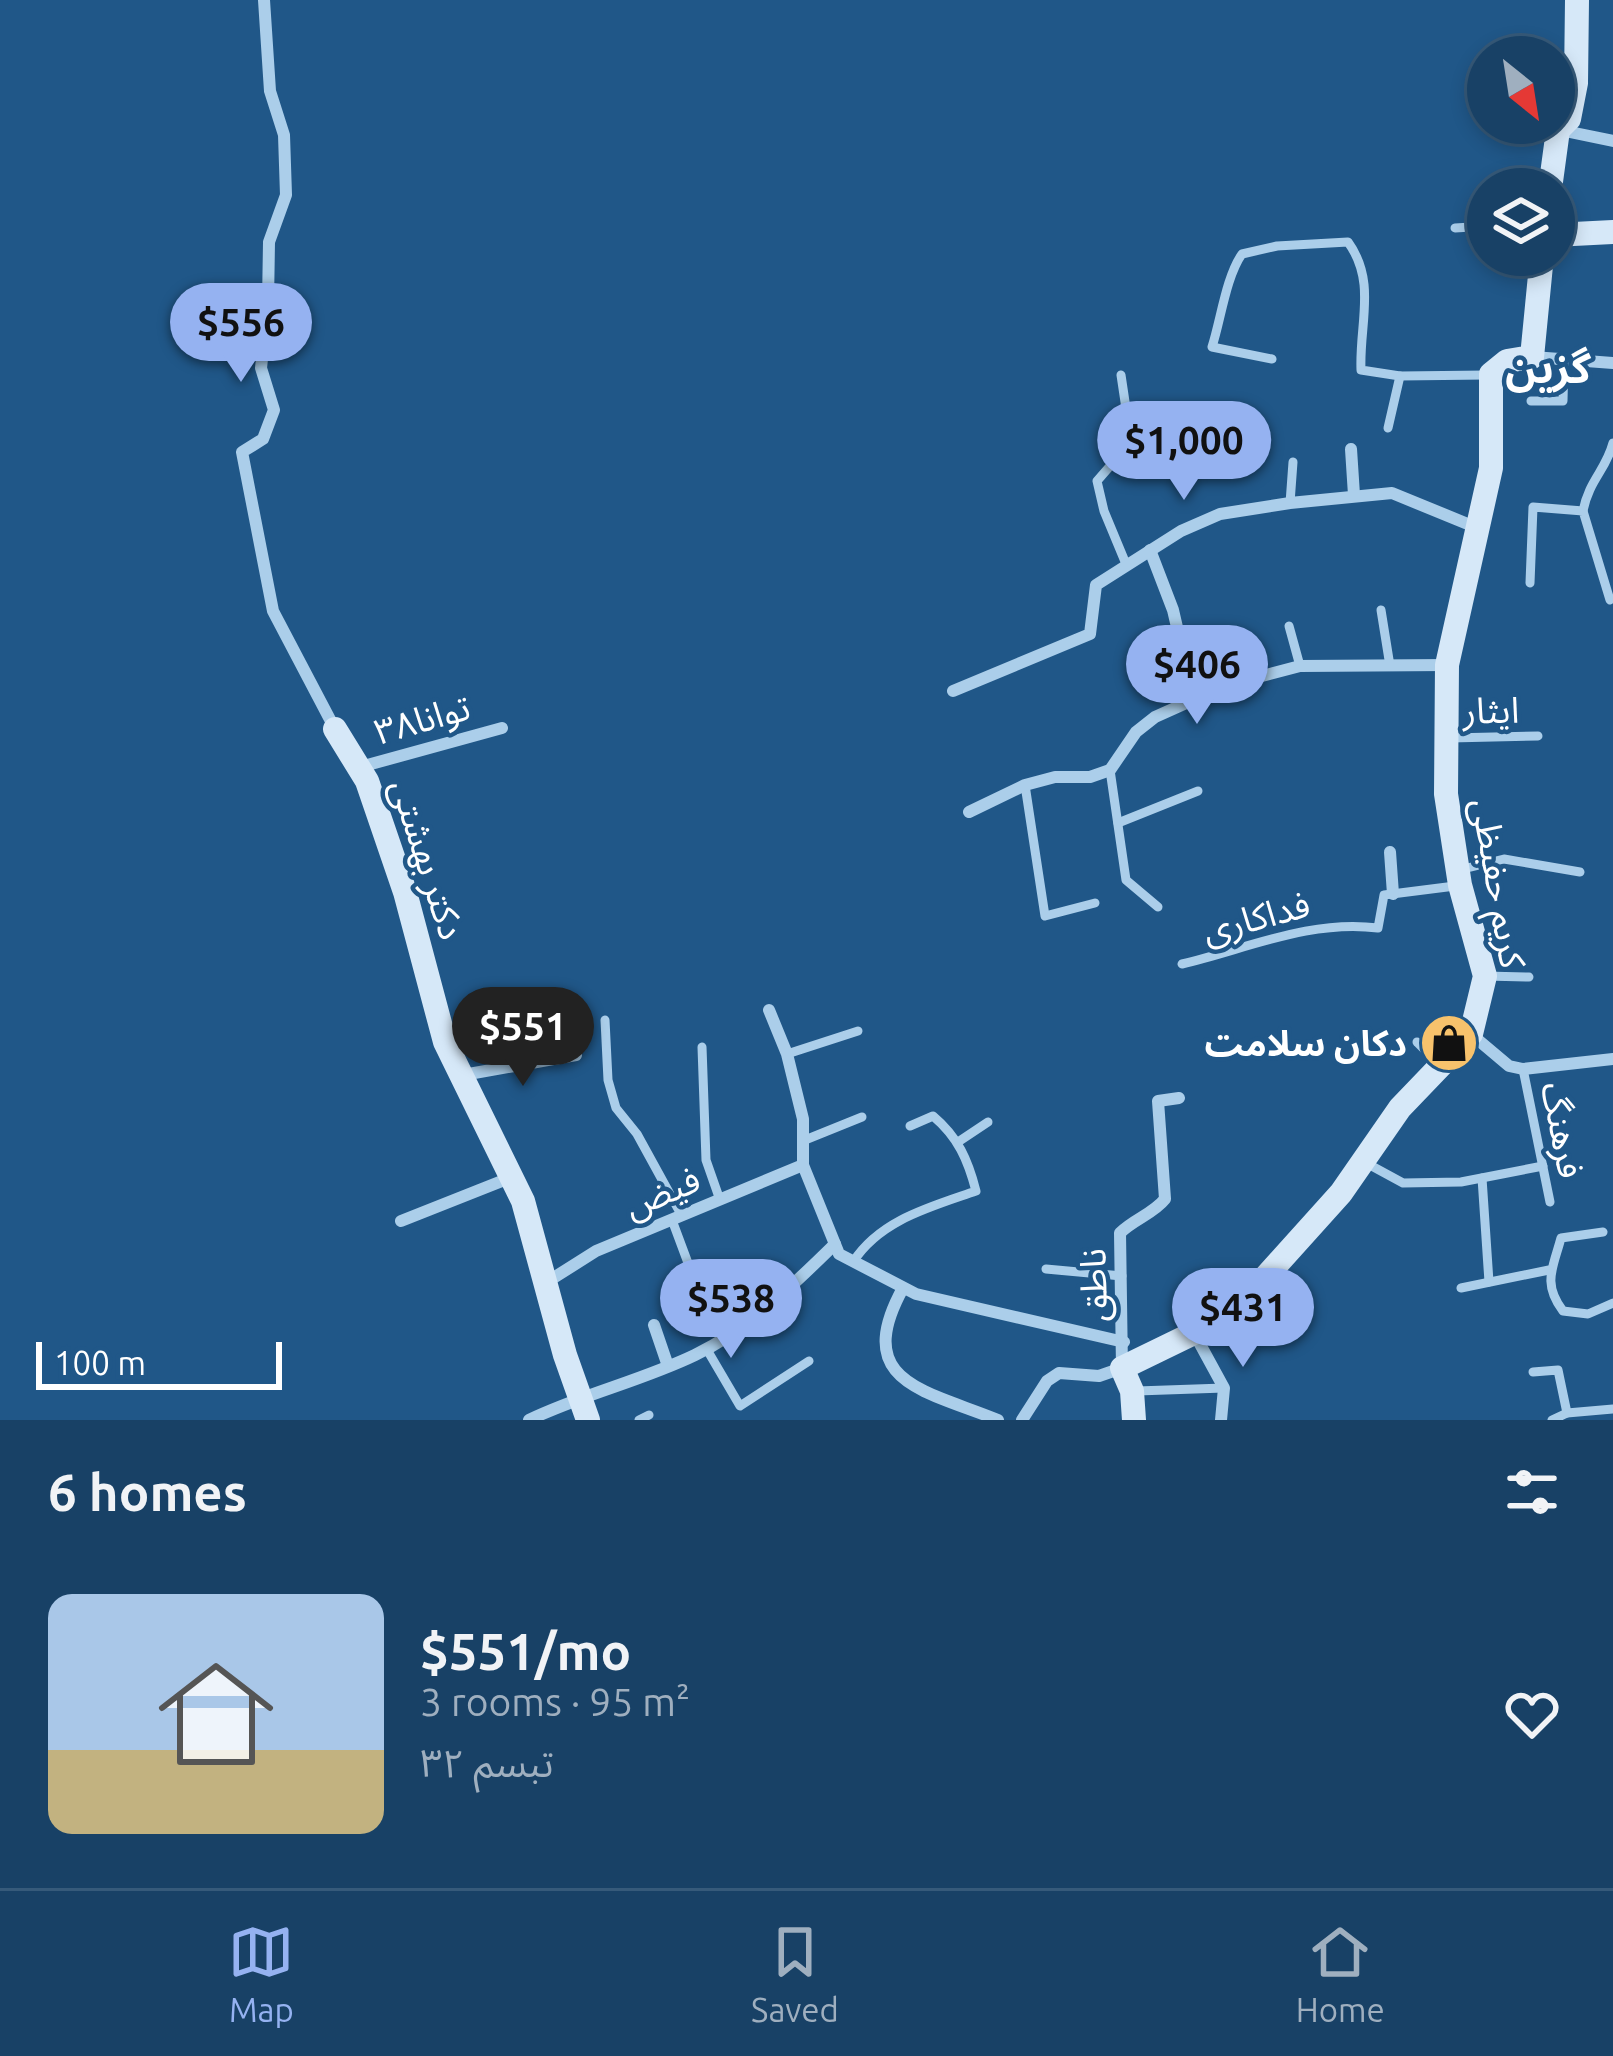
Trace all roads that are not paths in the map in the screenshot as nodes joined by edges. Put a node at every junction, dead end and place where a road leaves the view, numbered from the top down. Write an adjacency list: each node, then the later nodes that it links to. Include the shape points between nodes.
1 (264, 0): 41 (street, via 286,195 269,242 261,368 274,410 262,439 242,452 273,611)
2 (1577, 0): 3 (street)
3 (1575, 87)
4 (1575, 133): 5 (street)
5 (1613, 141)
6 (1467, 227): 7 (lane)
7 (1455, 228)
8 (1613, 232): 9 (street)
9 (1575, 235)
10 (1540, 276): 11 (street)
11 (1532, 357): 13 (street); 15 (street)
12 (1272, 359): 17 (lane, via 1212,347 1231,269 1242,254 1276,246 1348,242 1367,294 1361,370)
13 (1564, 359): 14 (street); 18 (lane, via 1563,401)
14 (1613, 363)
15 (1491, 374): 17 (lane); 28 (street, کریم حفیظی, via 1491,468)
16 (1121, 375): 23 (lane, via 1131,442)
17 (1400, 376): 19 (lane)
18 (1531, 401)
19 (1388, 428)
20 (1185, 431): 23 (lane)
21 (1613, 443): 27 (lane)
22 (1351, 448): 25 (street)
23 (1120, 452): 30 (lane, via 1097,481)
24 (1293, 462): 26 (lane)
25 (1354, 494): 26 (street); 28 (street, via 1392,493)
26 (1290, 503): 29 (street, via 1220,514)
27 (1583, 511): 31 (lane, via 1533,507); 32 (lane)
28 (1475, 526): 35 (street, کریم حفیظی)
29 (1150, 550): 30 (street); 39 (street)
30 (1126, 564): 38 (street, via 1096,585 1090,634)
31 (1530, 584)
32 (1610, 600)
33 (1381, 610): 37 (lane)
34 (1289, 626): 36 (lane)
35 (1447, 665): 37 (street); 43 (street, کریم حفیظی)
36 (1300, 666): 37 (street); 39 (street)
37 (1390, 666)
38 (953, 692)
39 (1205, 696): 45 (street, via 1136,732)
40 (502, 728): 44 (street, توانا۳۸)
41 (335, 729): 44 (street, دکتر بهشتی)
42 (1538, 736): 43 (lane, ایثار)
43 (1445, 739): 52 (street, کریم حفیظی)
44 (358, 767): 70 (street, دکتر بهشتی)
45 (1110, 770): 46 (street); 49 (lane)
46 (1025, 785): 48 (street); 54 (lane, via 1045,916)
47 (1198, 791): 49 (lane)
48 (969, 812)
49 (1118, 823): 55 (lane, via 1126,880)
50 (1390, 852): 53 (street)
51 (1580, 872): 52 (lane, via 1504,860)
52 (1459, 878): 53 (lane); 57 (street, کریم حفیظی)
53 (1393, 894): 56 (lane, فداکاری, via 1384,895 1378,928 1313,927)
54 (1095, 903)
55 (1158, 907)
56 (1182, 964)
57 (1485, 976): 58 (lane); 62 (street, کریم حفیظی)
58 (1529, 977)
59 (769, 1010): 65 (street)
60 (605, 1020): 84 (lane, via 616,1108)
61 (858, 1031): 65 (lane)
62 (1471, 1034): 68 (street, کریم حفیظی); 69 (street)
63 (1417, 1042): 68 (lane)
64 (702, 1047): 82 (lane, via 706,1160)
65 (787, 1054): 75 (street)
66 (576, 1055): 70 (street)
67 (1613, 1060): 69 (street)
68 (1441, 1066): 77 (street, کریم حفیظی)
69 (1523, 1070): 79 (lane, فرهنگ)
70 (462, 1075): 80 (street, دکتر بهشتی)
71 (1179, 1098): 92 (street, ناطق, via 1158,1101 1165,1199 1120,1232)
72 (862, 1117): 75 (lane)
73 (988, 1122): 76 (lane)
74 (910, 1126): 76 (lane, via 933,1116)
75 (805, 1140): 78 (street)
76 (958, 1142): 88 (lane, via 976,1191 891,1223)
77 (1363, 1161): 81 (lane, via 1403,1183); 99 (street, کریم حفیظی, via 1242,1303)
78 (803, 1165): 82 (street, فیض); 87 (street)
79 (1543, 1166): 81 (lane); 83 (lane, فرهنگ)
80 (512, 1177): 85 (street); 93 (street, دکتر بهشتی)
81 (1482, 1178): 94 (lane)
82 (721, 1200): 84 (street, فیض)
83 (1550, 1202)
84 (677, 1218): 91 (lane); 93 (street, فیض, via 596,1251)
85 (401, 1221)
86 (1603, 1232): 90 (lane, via 1561,1238)
87 (835, 1244): 88 (street); 101 (street, via 788,1290)
88 (853, 1262): 95 (street)
89 (1046, 1269): 92 (lane)
90 (1549, 1270): 94 (lane); 97 (lane, via 1551,1295 1563,1310 1588,1314)
91 (691, 1271)
92 (1122, 1276): 100 (street, ناطق)
93 (547, 1282): 107 (street, دکتر بهشتی)
94 (1489, 1282): 96 (lane)
95 (903, 1288): 100 (street); 110 (street, via 889,1314 886,1362)
96 (1461, 1288)
97 (1613, 1303)
98 (654, 1325): 103 (street)
99 (1194, 1334): 105 (street, کریم حفیظی); 106 (street)
100 (1124, 1342): 105 (street, ناطق)
101 (706, 1348): 102 (lane, via 740,1406); 103 (street)
102 (809, 1361)
103 (668, 1366): 107 (street)
104 (1533, 1372): 109 (lane, via 1558,1370)
105 (1127, 1380): 106 (lane); 113 (street, via 1059,1373); 114 (street)
106 (1224, 1388): 115 (street)
107 (584, 1408): 111 (street)
108 (1613, 1409): 109 (lane)
109 (1567, 1413): 116 (lane)
110 (970, 1415): 112 (street)
111 (529, 1420)
112 (998, 1420)
113 (1022, 1420)
114 (1135, 1420)
115 (1222, 1420)
116 (1552, 1420)

